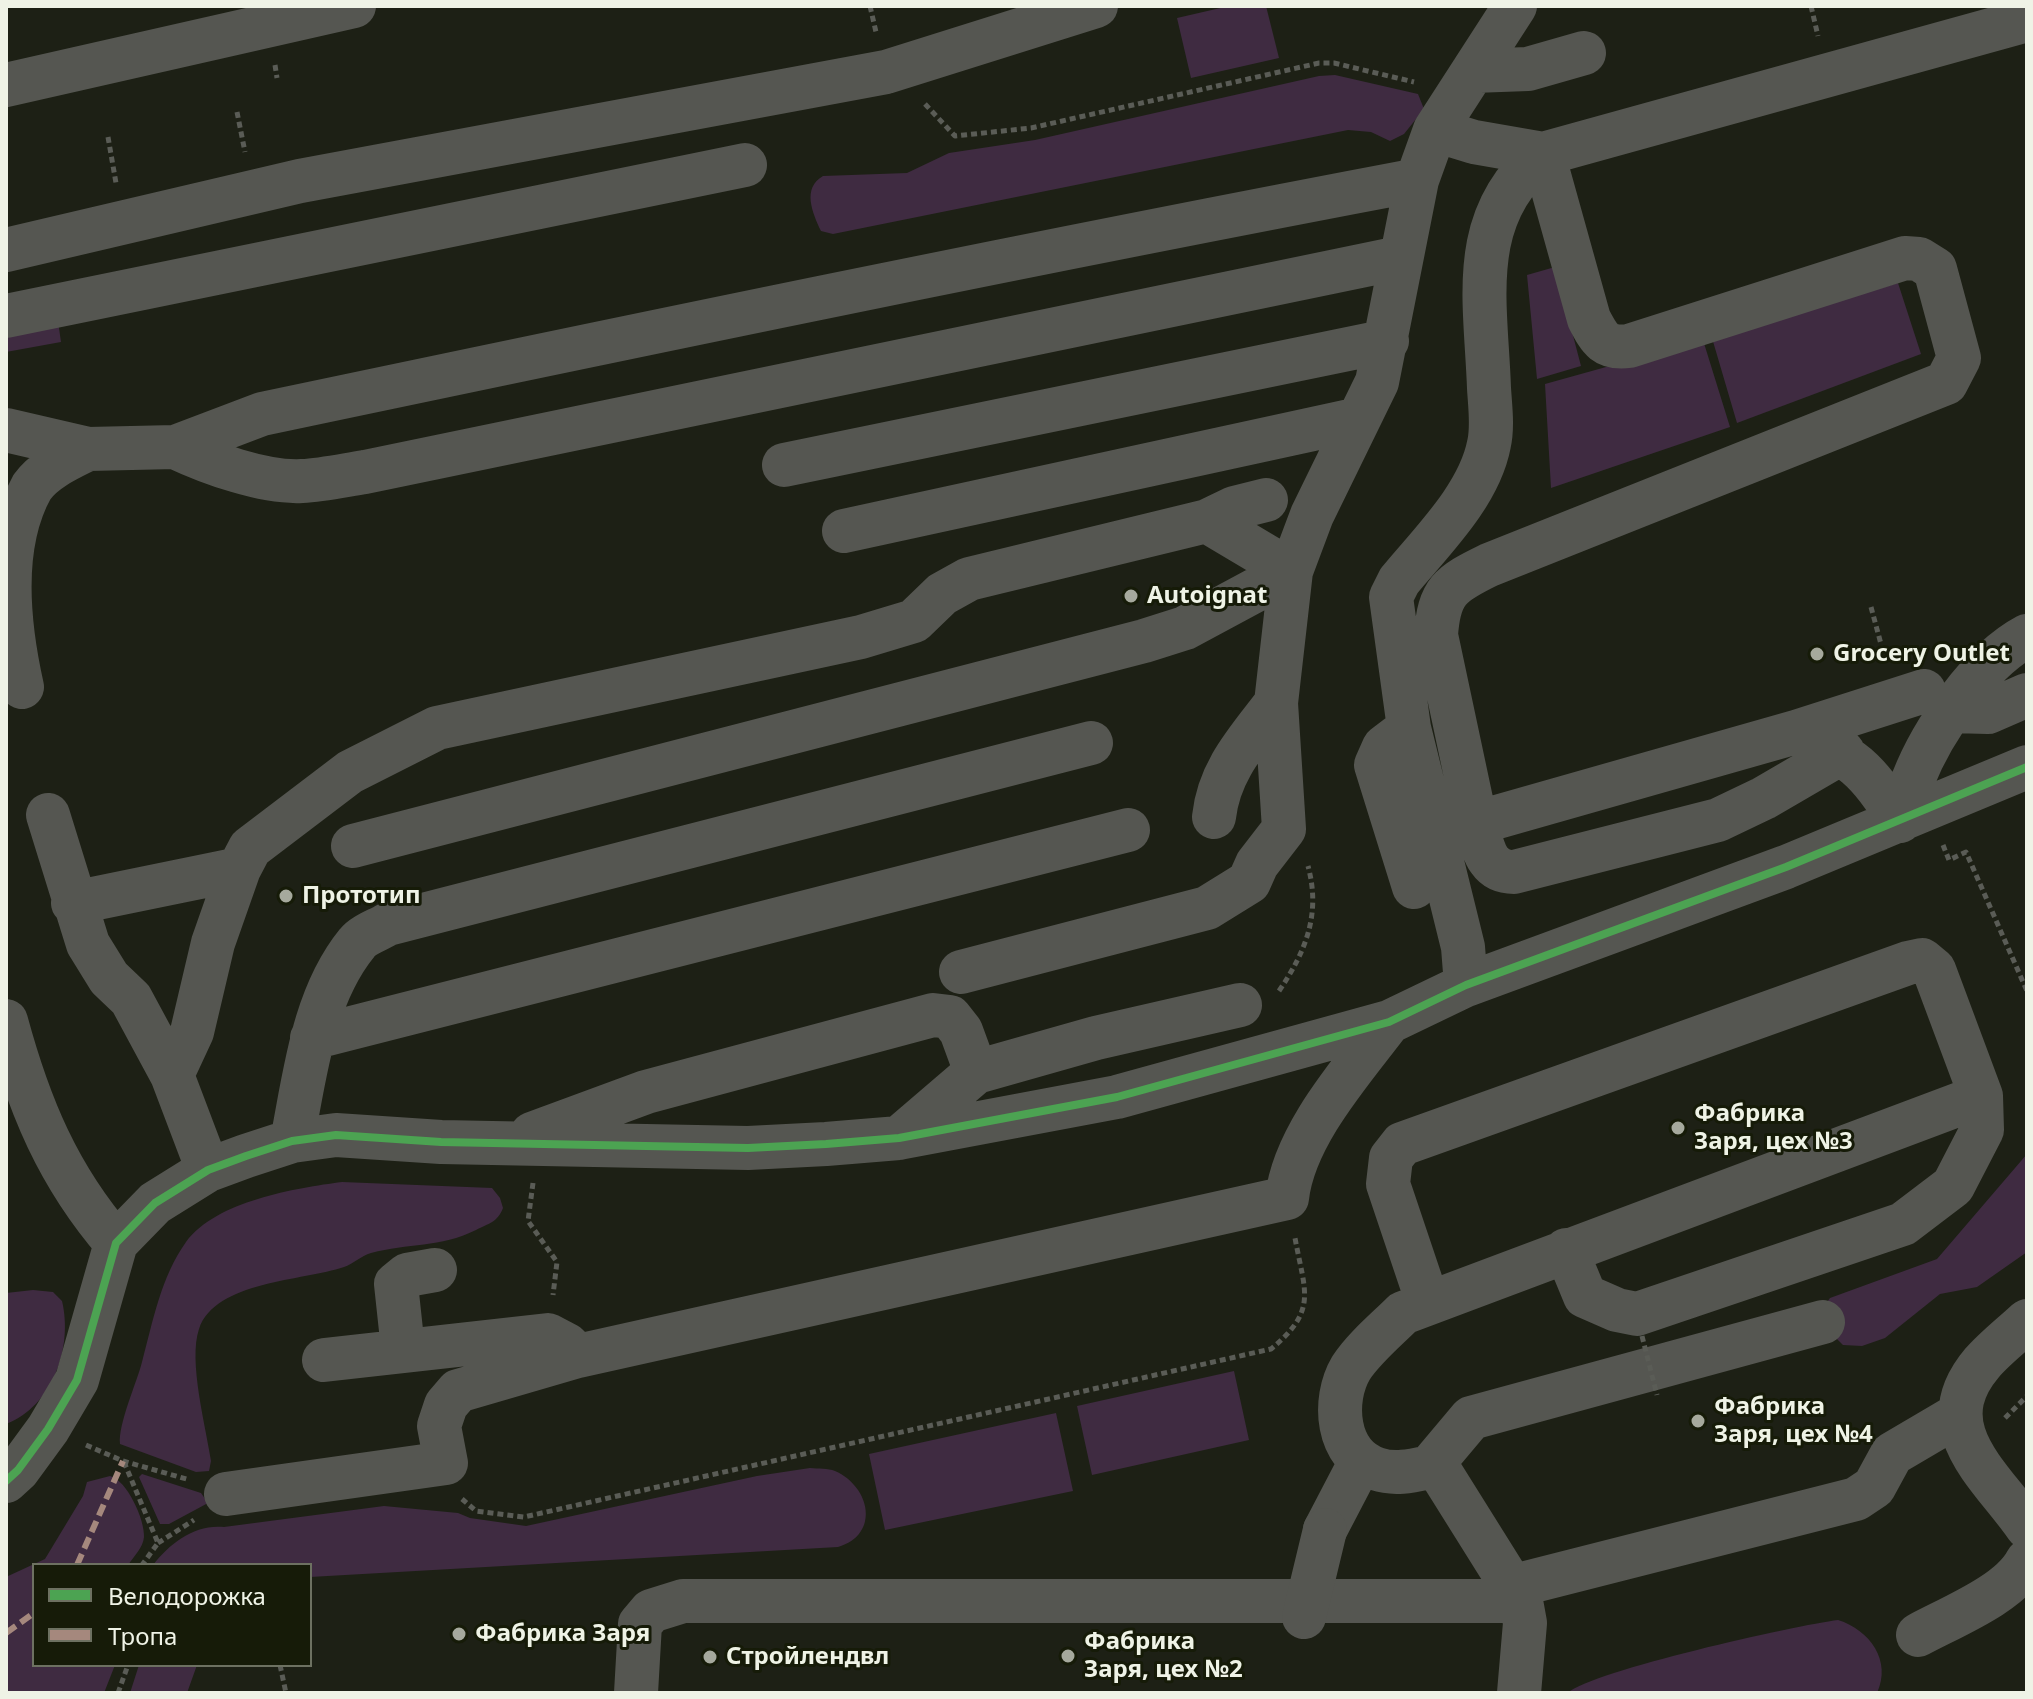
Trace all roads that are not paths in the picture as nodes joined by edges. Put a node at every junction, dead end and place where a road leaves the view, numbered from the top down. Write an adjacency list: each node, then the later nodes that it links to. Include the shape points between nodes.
1 (354, 6): 7 (street)
2 (1096, 6): 12 (street, via 886,72 300,181)
3 (1515, 6): 6 (street)
4 (2027, 20): 9 (street)
5 (1584, 53): 6 (street)
6 (1465, 83): 8 (street)
7 (6, 85)
8 (1435, 130): 9 (street); 11 (street)
9 (1543, 154): 30 (street, via 1529,165 1495,214 1487,237 1489,443 1470,489 1391,597); 38 (street, via 1589,319 1601,342 1613,348 1905,258 1935,269 1959,358 1946,383 1489,565 1448,590 1438,605 1436,635)
10 (745, 165): 14 (street)
11 (1417, 180): 13 (street); 18 (street, via 1141,231 262,414)
12 (6, 250)
13 (1399, 258): 15 (street); 18 (street, via 365,472 302,481 269,479)
14 (6, 316)
15 (1387, 341): 16 (street, via 1377,382); 20 (street)
16 (1359, 419): 23 (street); 24 (street)
17 (6, 430): 19 (street)
18 (175, 447): 19 (street)
19 (88, 449): 26 (street, via 53,467 33,486 13,521 8,606)
20 (784, 465)
21 (1266, 500): 22 (street)
22 (1207, 521): 24 (street); 41 (street, via 969,579 942,594 914,621 861,637 437,728 350,772 250,848)
23 (844, 531)
24 (1291, 571): 29 (street); 40 (street, via 1185,628 1144,641)
25 (2027, 636): 28 (street)
26 (22, 687)
27 (2027, 695): 28 (street, via 1988,712)
28 (1938, 701): 31 (street); 37 (street)
29 (1276, 703): 36 (street, via 1226,769); 44 (street, via 1284,829 1249,882 1207,908)
30 (1409, 728): 42 (street, via 1384,747 1376,765); 45 (street, via 1463,947)
31 (1796, 732): 33 (street); 38 (street)
32 (1091, 743): 49 (street, via 388,924 358,940 334,979)
33 (1843, 752): 37 (street, via 1871,776); 38 (street, via 1718,820 1514,872 1495,869 1487,860)
34 (2027, 767): 37 (street)
35 (48, 815): 43 (street)
36 (1214, 817)
37 (1900, 821): 45 (street)
38 (1476, 823)
39 (1128, 830): 49 (street)
40 (353, 846)
41 (239, 869): 43 (street); 51 (street, via 213,943 192,1032)
42 (1414, 887)
43 (73, 903): 51 (street, via 88,944 109,978 131,999)
44 (961, 972)
45 (1466, 985): 48 (street)
46 (1258, 1000): 50 (street)
47 (6, 1021): 57 (street, via 35,1117 83,1206)
48 (1389, 1022): 53 (street, via 1117,1097); 64 (street, via 1329,1099 1289,1178 1287,1198)
49 (312, 1038): 54 (street)
50 (976, 1072): 53 (street); 55 (street, via 961,1031 950,1017 933,1015 646,1092)
51 (172, 1075): 56 (street)
52 (1981, 1096): 58 (street); 58 (street, via 1982,1130 1953,1186 1903,1224 1637,1314 1585,1296); 60 (street, via 1939,980 1922,960 1402,1144 1391,1158 1388,1184)
53 (899, 1138): 55 (street, via 748,1148)
54 (292, 1141): 55 (street, via 336,1135); 56 (street)
55 (525, 1143)
56 (208, 1170): 57 (street, via 155,1203)
57 (116, 1243): 69 (street, via 77,1380 48,1429)
58 (1566, 1250): 60 (street)
59 (435, 1270): 63 (street, via 407,1275 396,1284)
60 (1428, 1303): 67 (street, via 1403,1313 1352,1366 1342,1387 1341,1428)
61 (2027, 1321): 66 (street, via 1966,1385)
62 (1823, 1322): 68 (street, via 1471,1418 1434,1462)
63 (403, 1349): 64 (street, via 548,1335); 65 (street)
64 (578, 1356): 70 (street, via 458,1391 439,1426 446,1463)
65 (324, 1360)
66 (1960, 1414): 71 (street, via 1970,1452); 73 (street, via 1892,1454 1874,1487 1856,1499)
67 (1361, 1461): 68 (street, via 1398,1473); 74 (street, bridge, via 1325,1530)
68 (1439, 1465): 73 (street, via 1505,1537)
69 (6, 1481)
70 (226, 1494)
71 (2027, 1527)
72 (2027, 1561): 75 (street, via 2005,1587)
73 (1517, 1594): 76 (street, via 683,1601 651,1611 640,1624); 77 (street, via 1525,1623)
74 (1304, 1617)
75 (1918, 1635)
76 (636, 1693)
77 (1519, 1693)

